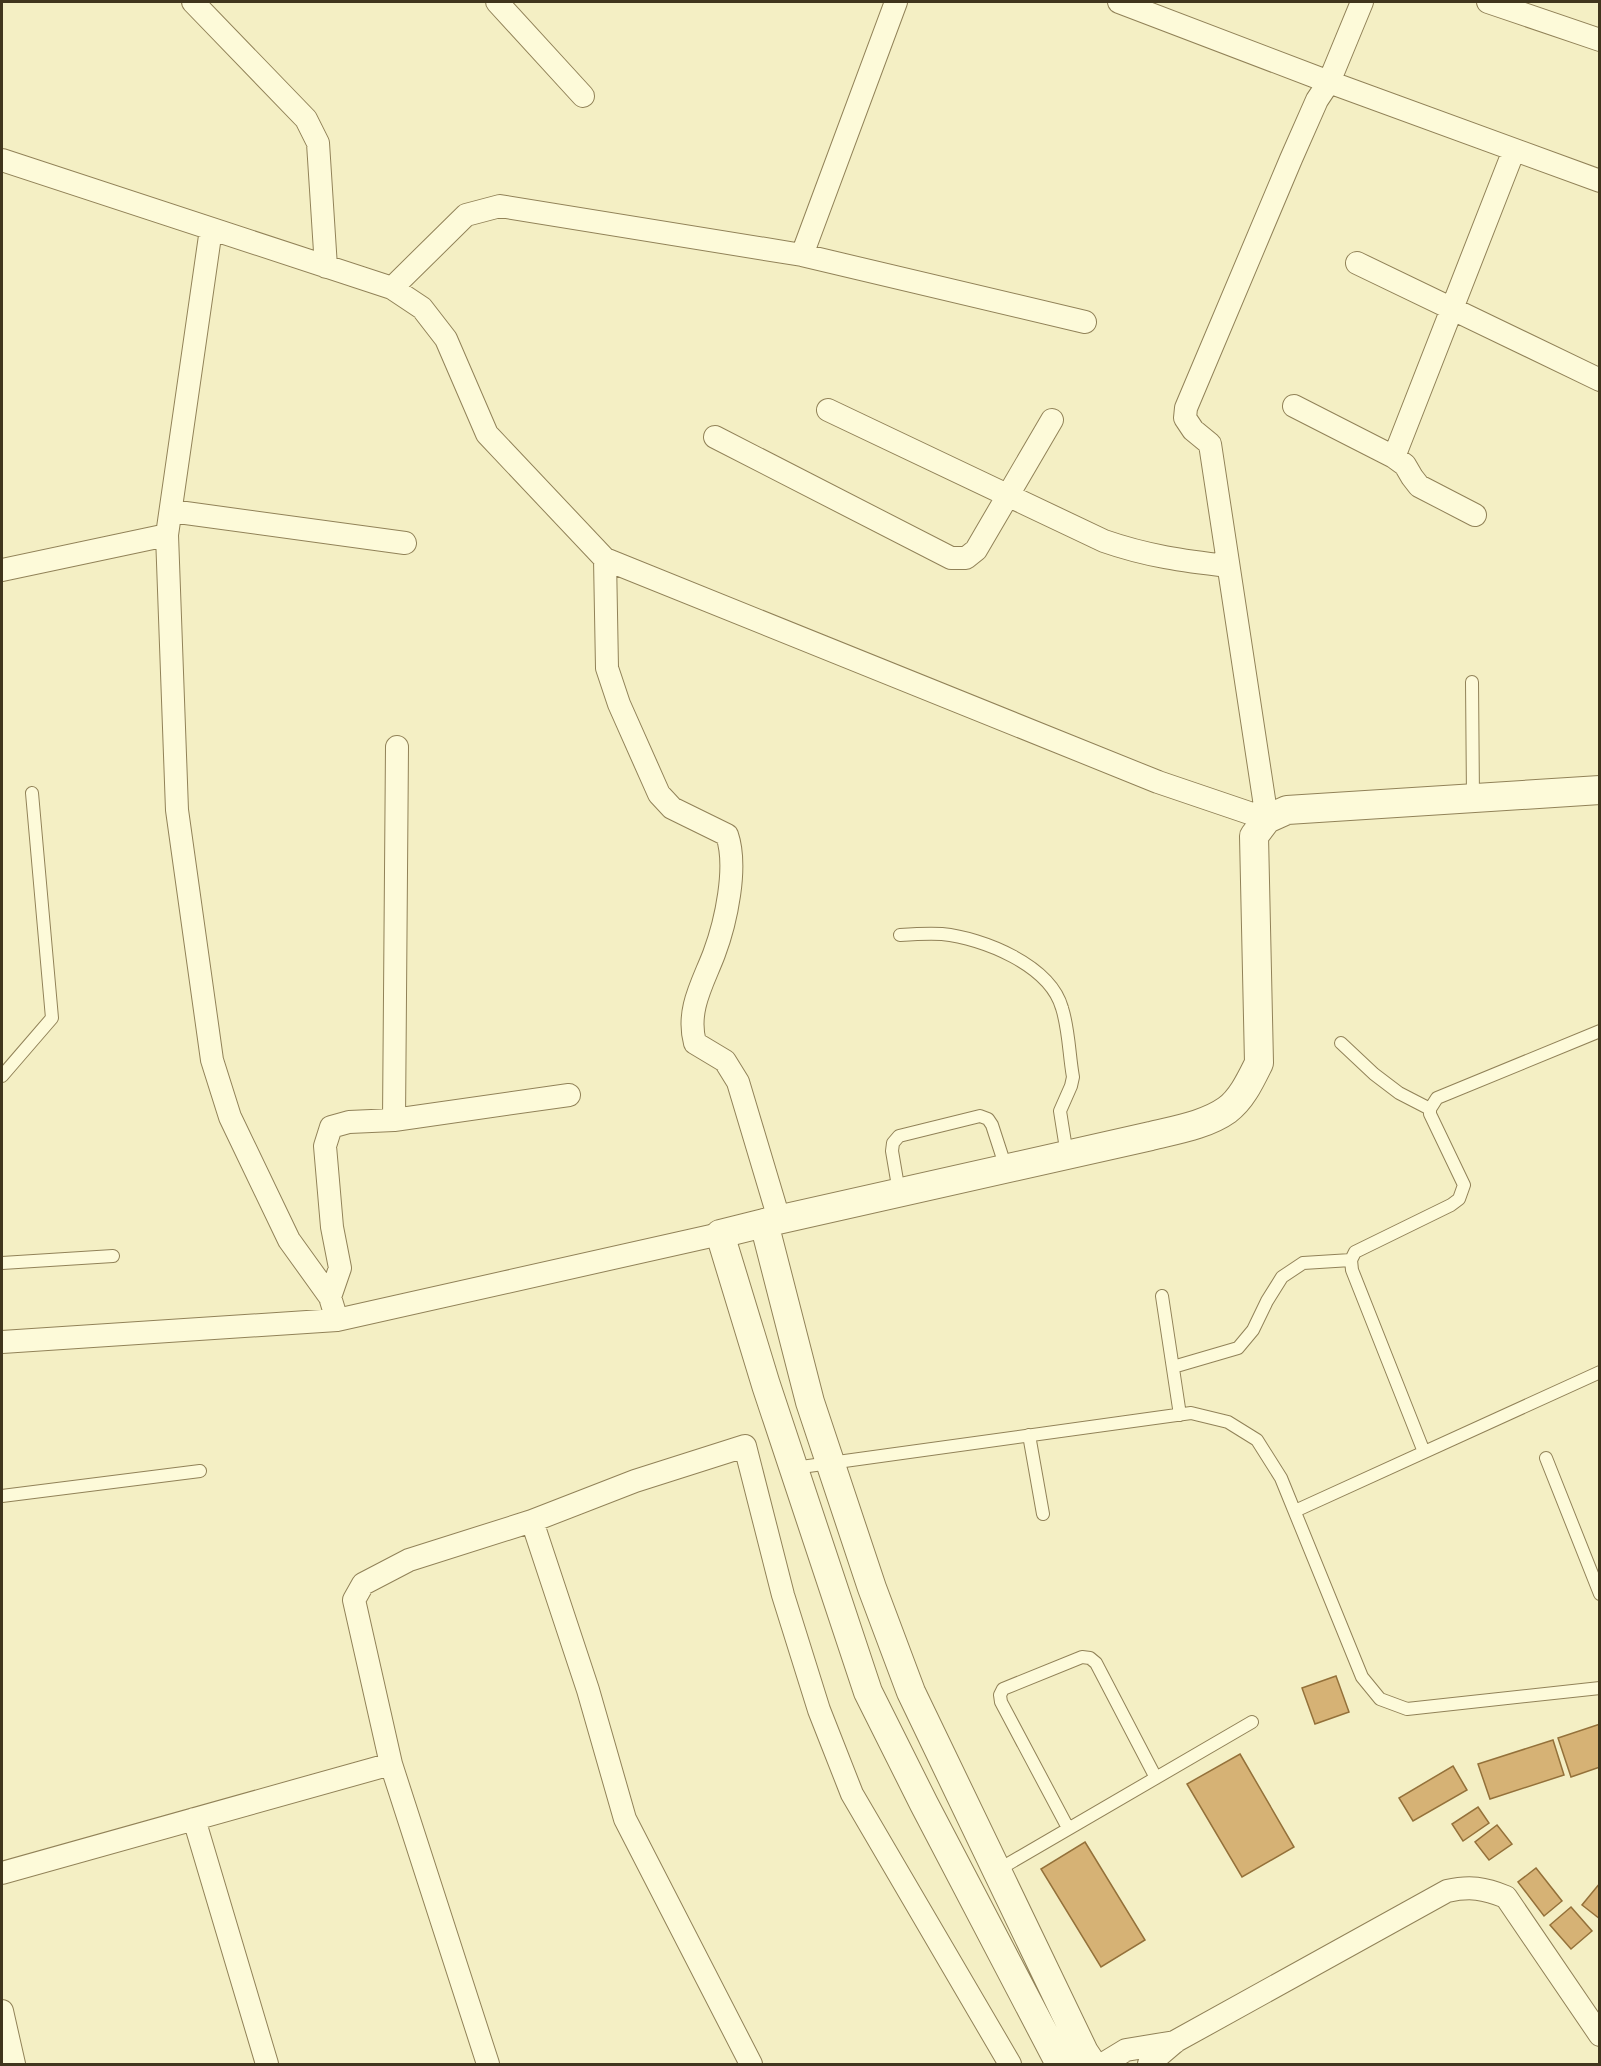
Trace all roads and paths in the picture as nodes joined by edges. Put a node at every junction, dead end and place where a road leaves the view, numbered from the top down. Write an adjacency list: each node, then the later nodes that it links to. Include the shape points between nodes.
1 (193, 2): 16 (street, via 306,119 318,143)
2 (497, 2): 9 (street)
3 (896, 2): 14 (street)
4 (1119, 2): 8 (street)
5 (1362, 2): 8 (street)
6 (1488, 2): 7 (street)
7 (1599, 40)
8 (1329, 82): 10 (street); 32 (street, via 1291,159 1186,408 1185,418 1210,444)
9 (583, 96)
10 (1514, 150): 12 (street); 18 (street)
11 (2, 160): 13 (street)
12 (1599, 181)
13 (211, 229): 16 (street); 27 (street)
14 (802, 255): 17 (street, via 500,206 466,215); 19 (street)
15 (1357, 263): 18 (street)
16 (326, 267): 17 (street)
17 (392, 288): 31 (street, via 422,308 446,339 487,434)
18 (1452, 310): 20 (street); 25 (street)
19 (1085, 322)
20 (1599, 380)
21 (1294, 406): 25 (street)
22 (828, 410): 26 (street)
23 (1052, 420): 26 (street)
24 (715, 437): 26 (street, via 951,558 966,558 976,549)
25 (1394, 457): 28 (street, via 1405,465 1419,486)
26 (1007, 496): 32 (street, via 1135,552)
27 (171, 511): 29 (street); 30 (street)
28 (1475, 515)
29 (167, 535): 33 (street); 56 (street, via 177,810 212,1060 230,1117 289,1240)
30 (405, 543)
31 (605, 559): 39 (street, via 1147,777); 50 (street, via 607,668 619,704 659,794 672,808 727,835 731,844 732,876 715,951 694,1004 692,1032 695,1043 725,1061 738,1082)
32 (1228, 566): 39 (street)
33 (2, 570)
34 (1472, 682): 38 (lane)
35 (397, 747): 46 (street)
36 (1599, 790): 38 (street)
37 (32, 793): 43 (lane, via 52,1018)
38 (1473, 798): 39 (street, via 1287,810)
39 (1267, 819): 47 (street, via 1254,836 1259,1063 1245,1089 1228,1109 1211,1118)
40 (900, 934): 47 (lane, via 942,934 982,942 1012,956 1054,990 1062,1008 1072,1077 1060,1111)
41 (1599, 1031): 45 (lane, via 1437,1098)
42 (1341, 1043): 45 (lane, via 1399,1093)
43 (2, 1076)
44 (569, 1095): 46 (street)
45 (1430, 1109): 53 (lane, via 1464,1185 1459,1199 1355,1251)
46 (394, 1120): 56 (street, via 331,1127 325,1146 340,1268)
47 (1067, 1155): 48 (street)
48 (1006, 1168): 49 (street); 49 (lane, via 992,1125 980,1116 899,1136 892,1151)
49 (899, 1192): 50 (street)
50 (772, 1221): 51 (street); 65 (street, via 810,1402)
51 (720, 1234): 57 (street); 66 (street)
52 (113, 1256): 54 (lane)
53 (1352, 1260): 59 (lane, via 1304,1263 1282,1277 1253,1330 1238,1348); 63 (lane, via 1352,1270)
54 (2, 1263)
55 (1162, 1296): 59 (lane)
56 (330, 1297): 57 (street)
57 (337, 1320): 58 (street)
58 (2, 1342)
59 (1173, 1367): 61 (lane)
60 (1599, 1372): 63 (lane)
61 (1180, 1415): 62 (lane); 69 (lane, via 1191,1413 1228,1422 1257,1440 1281,1478)
62 (1029, 1435): 65 (lane); 70 (lane)
63 (1424, 1452): 69 (lane)
64 (1546, 1458): 72 (lane)
65 (830, 1462): 66 (lane); 79 (street, via 910,1692)
66 (794, 1468): 89 (street, via 868,1692)
67 (200, 1471): 68 (lane)
68 (2, 1496)
69 (1295, 1511): 73 (lane, via 1362,1677 1380,1699 1407,1709)
70 (1043, 1515)
71 (532, 1521): 75 (street, via 409,1560 363,1584 354,1600); 87 (street, via 588,1690 625,1819); 88 (street, via 634,1481 745,1446 786,1606 819,1710 852,1794)
72 (1599, 1593)
73 (1599, 1688)
74 (1252, 1722): 76 (lane)
75 (391, 1764): 77 (street); 86 (street)
76 (1156, 1778): 78 (lane); 78 (lane, via 1090,1658 1082,1657 1003,1689 1001,1702)
77 (194, 1819): 80 (street); 85 (street)
78 (1068, 1828): 79 (lane)
79 (996, 1870): 90 (street)
80 (2, 1874)
81 (2, 2011): 84 (street)
82 (1599, 2036): 83 (street, via 1506,1897 1485,1889 1462,1887 1447,1891)
83 (1176, 2041): 91 (street, via 1126,2050); 92 (street)
84 (14, 2064)
85 (267, 2064)
86 (488, 2064)
87 (751, 2064)
88 (1010, 2064)
89 (1060, 2064)
90 (1092, 2064)
91 (1103, 2064)
92 (1149, 2064)

